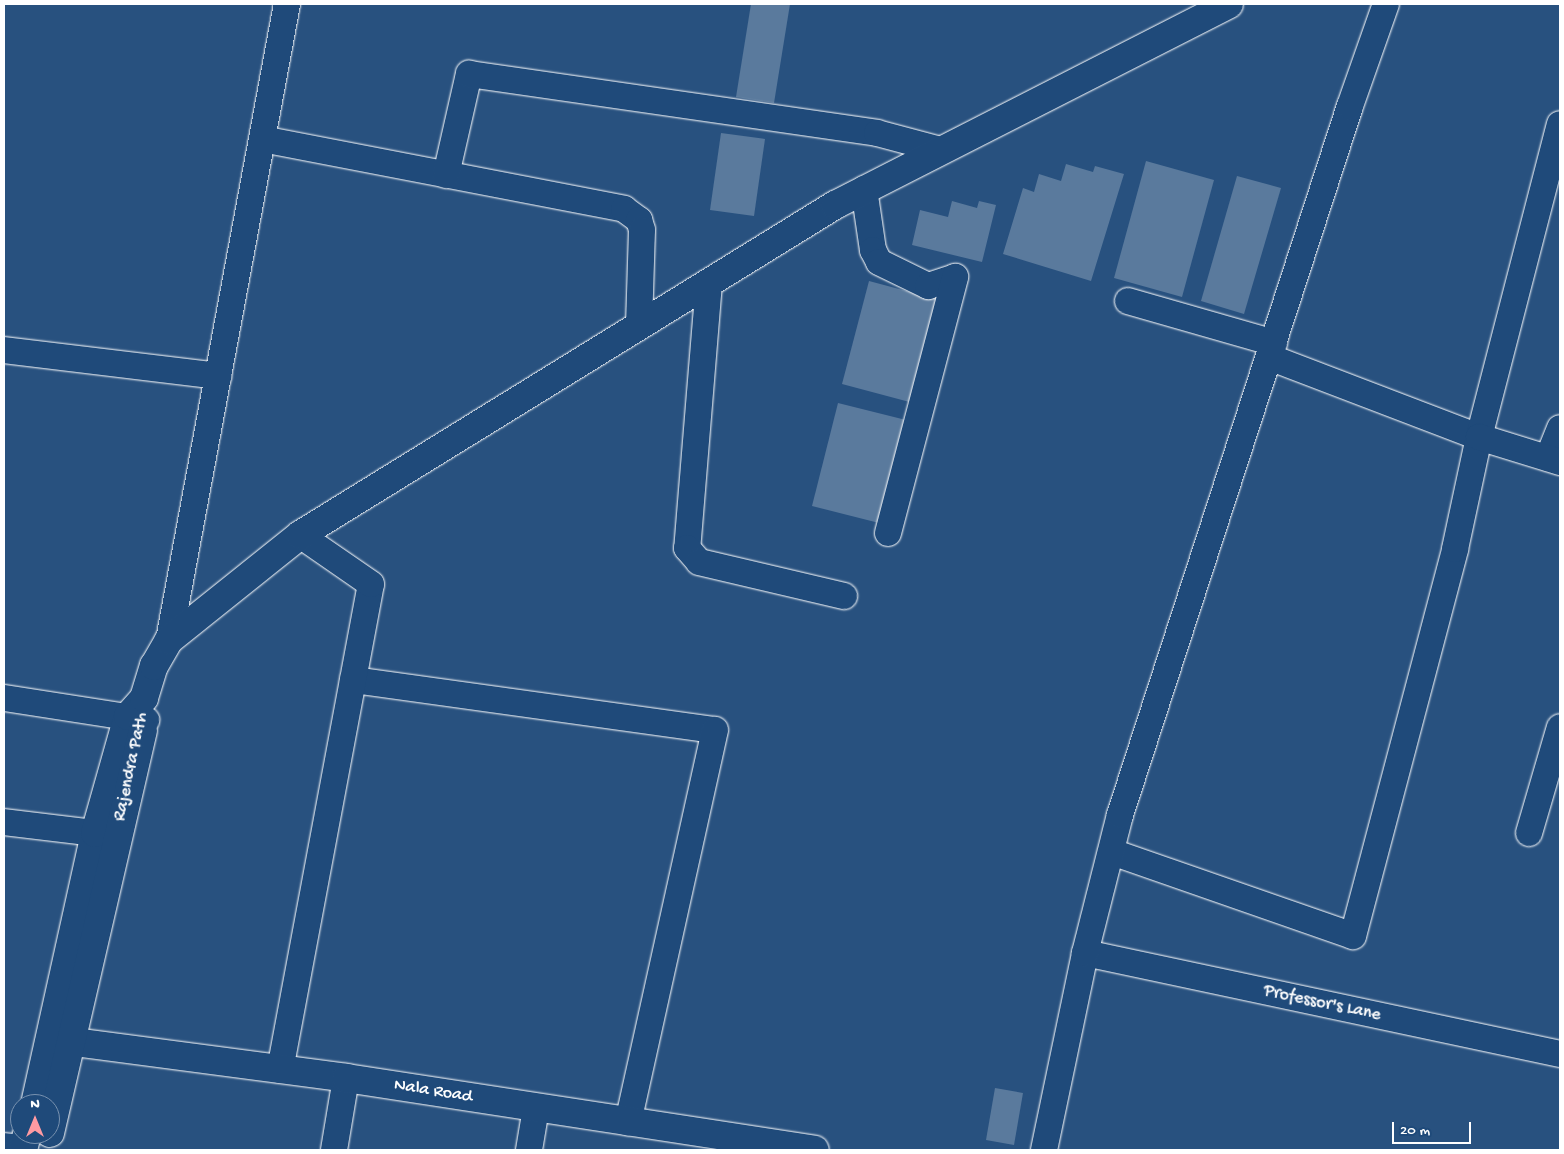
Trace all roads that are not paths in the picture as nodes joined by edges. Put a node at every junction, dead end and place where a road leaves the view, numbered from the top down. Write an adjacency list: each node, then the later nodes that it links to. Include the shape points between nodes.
1 (287, 4): 5 (street)
2 (1229, 4): 6 (main road)
3 (1386, 4): 13 (street)
4 (1560, 124): 16 (street)
5 (262, 139): 7 (street); 14 (street)
6 (941, 150): 7 (street, via 877,133 469,74); 8 (main road)
7 (446, 175): 11 (street, via 624,209 634,214 642,230)
8 (864, 189): 9 (main road); 18 (street, via 879,262 928,286 955,278)
9 (709, 283): 11 (main road); 20 (street, via 687,548 699,562)
10 (1128, 301): 13 (street)
11 (639, 324): 19 (main road)
12 (4, 350): 14 (street)
13 (1272, 350): 16 (street); 29 (street, via 1120,815)
14 (218, 376): 21 (street)
15 (1560, 428): 17 (street)
16 (1480, 437): 17 (street); 29 (street, via 1455,549 1353,936)
17 (1554, 460)
18 (888, 533)
19 (300, 534): 21 (main road); 22 (street, via 371,584)
20 (844, 596)
21 (169, 640): 24 (main road, via 154,666)
22 (353, 680): 33 (street); 38 (street, via 715,730)
23 (4, 698): 24 (street)
24 (139, 711): 27 (main road, Rajendra Path); 31 (main road, Rajendra Path, via 116,839)
25 (1560, 727): 28 (street)
26 (4, 822): 27 (street)
27 (95, 833): 31 (main road, Rajendra Path)
28 (1529, 833)
29 (1112, 852): 30 (street)
30 (1085, 953): 32 (street, Professor's Lane); 43 (street)
31 (62, 1040): 33 (main road, Nala Road); 35 (main road, Rajendra Path); 36 (main road, Rajendra Path)
32 (1560, 1054)
33 (280, 1070): 34 (main road, Nala Road)
34 (346, 1078): 37 (main road, Nala Road); 40 (street)
35 (39, 1094)
36 (55, 1094)
37 (536, 1108): 38 (main road, Nala Road); 41 (street)
38 (628, 1122): 39 (main road, Nala Road)
39 (746, 1145): 42 (main road, Nala Road)
40 (334, 1150)
41 (529, 1150)
42 (815, 1150)
43 (1044, 1150)

